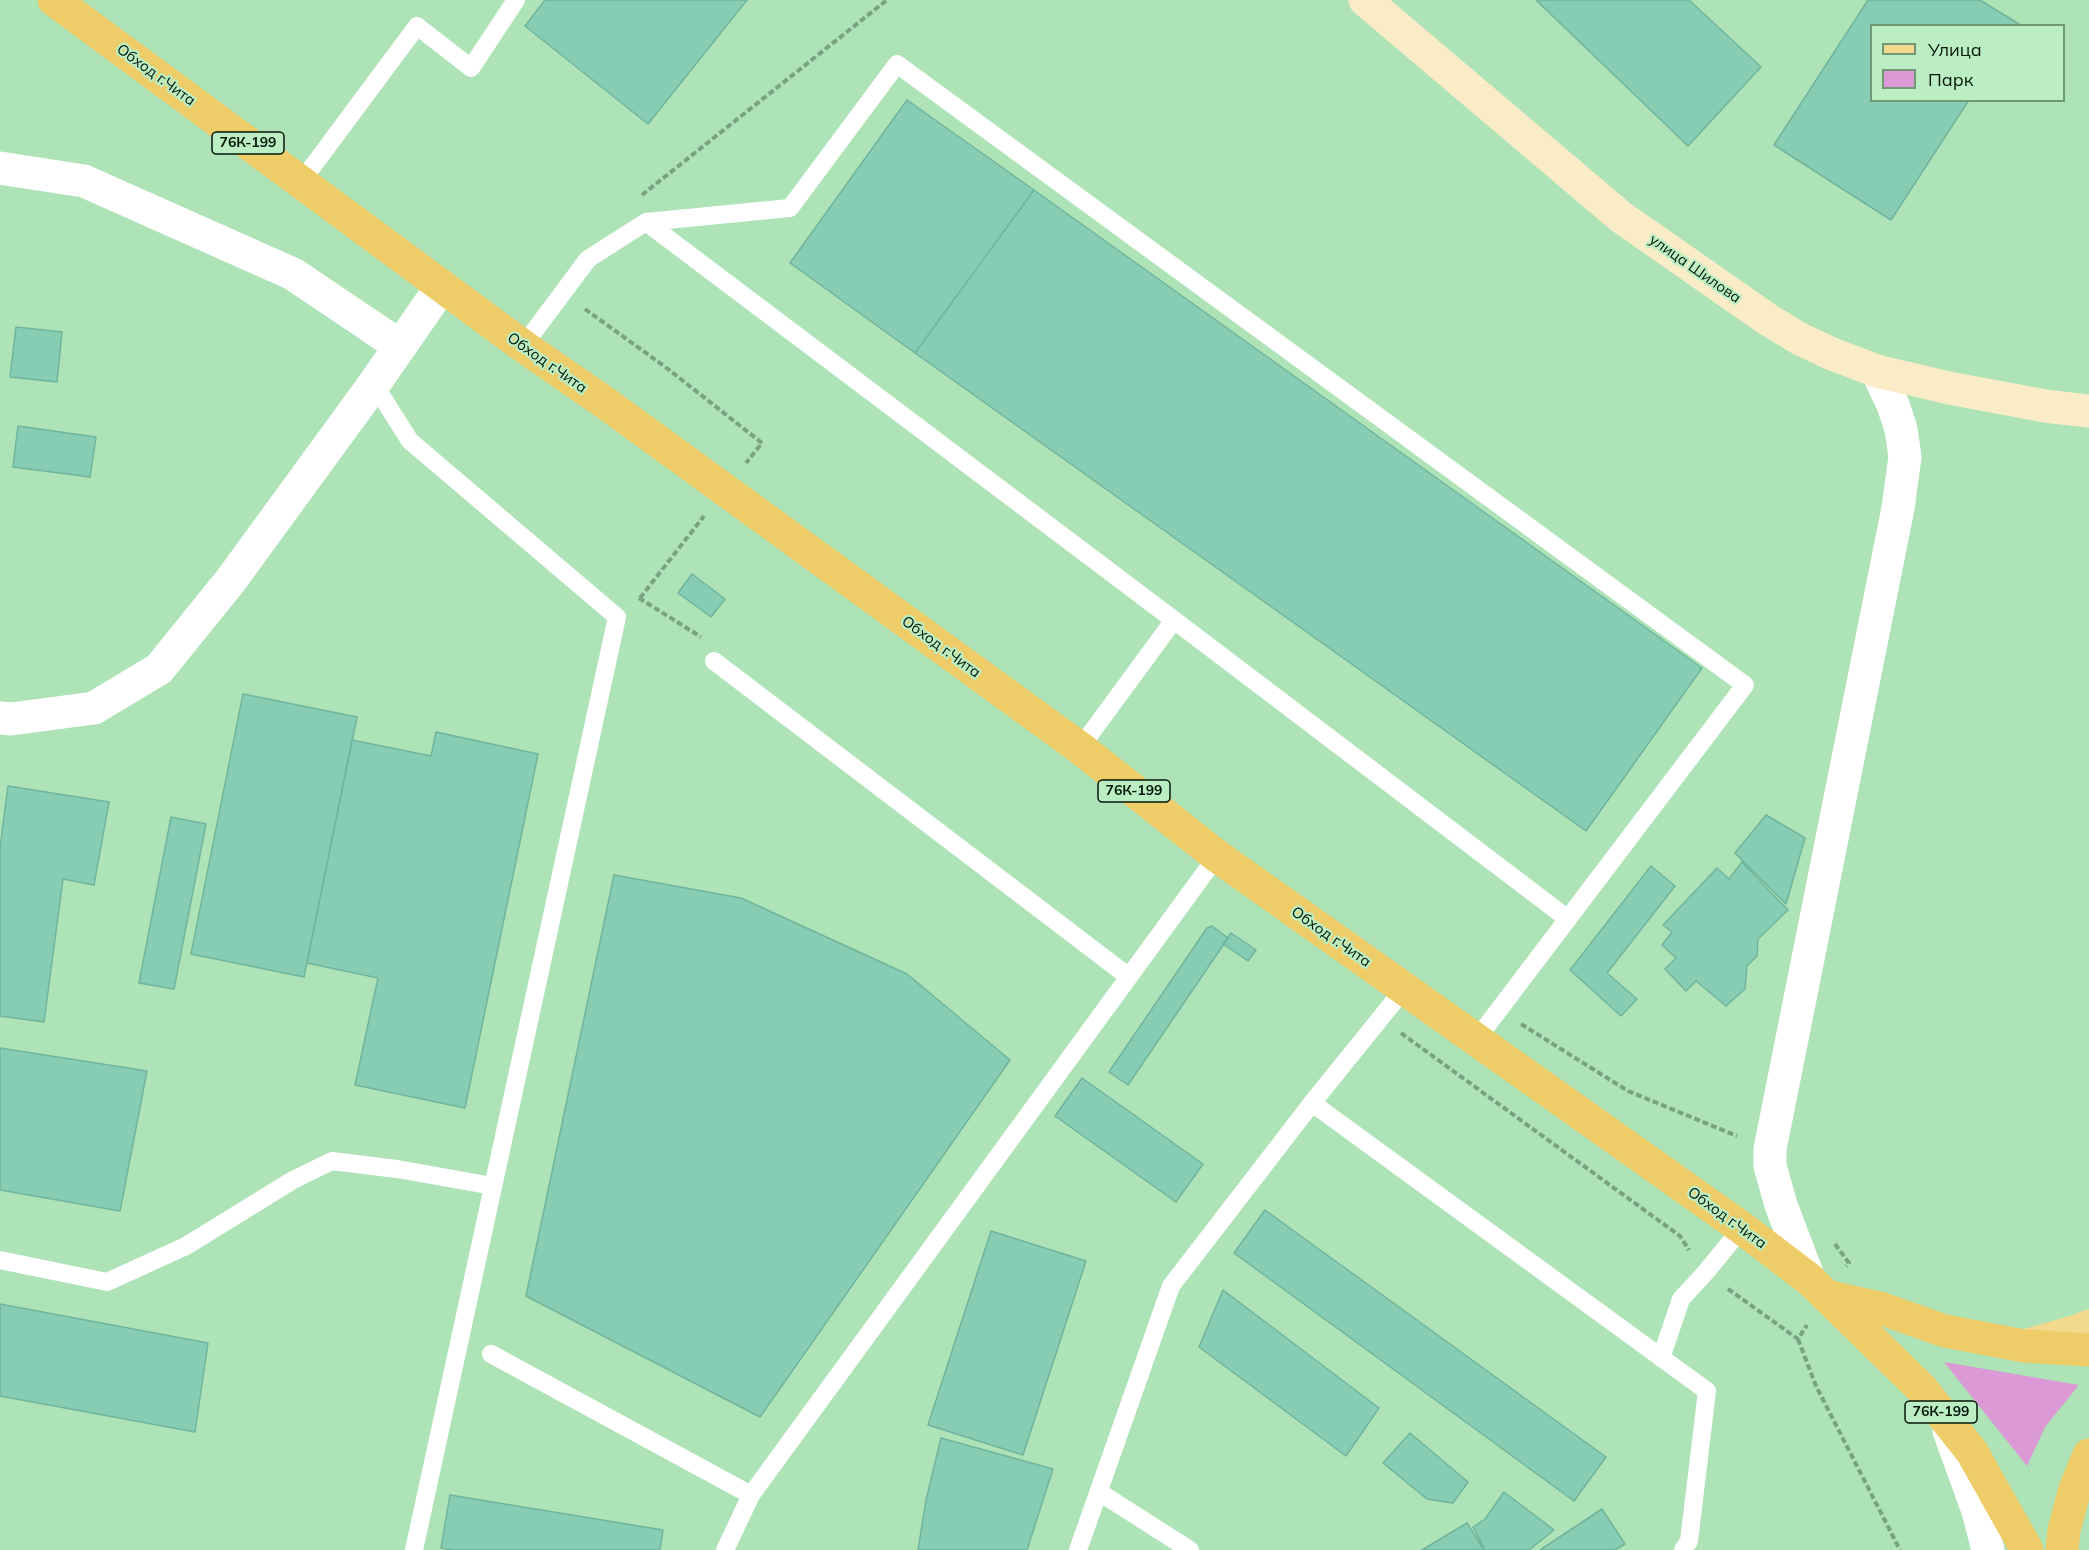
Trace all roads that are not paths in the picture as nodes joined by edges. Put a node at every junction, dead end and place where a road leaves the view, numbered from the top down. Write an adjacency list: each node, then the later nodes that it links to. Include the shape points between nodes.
1 (54, 0): 5 (highway, Обход г.Чита / 76К-199)
2 (516, 0): 5 (lane, via 471,68 417,26)
3 (1365, 0): 10 (main road, улица Шилова, via 1621,217 1800,339)
4 (0, 168): 8 (street, via 84,181 293,274)
5 (301, 182): 7 (highway, Обход г.Чита / 76К-199)
6 (646, 222): 9 (lane, via 588,259); 13 (lane); 18 (lane, via 790,208 897,63 1745,685)
7 (442, 285): 8 (street); 9 (highway, Обход г.Чита / 76К-199)
8 (400, 346): 11 (street)
9 (523, 346): 16 (highway, Обход г.Чита / 76К-199)
10 (1877, 371): 12 (main road, улица Шилова, via 1960,390); 26 (street, via 1901,429 1905,458 1770,1149 1770,1166 1780,1204)
11 (374, 384): 15 (street, via 231,580 159,669 94,708); 23 (lane, via 410,441 617,617)
12 (2089, 411)
13 (1174, 620): 16 (lane); 18 (lane)
14 (714, 661): 19 (lane)
15 (0, 718)
16 (1080, 748): 17 (highway, Обход г.Чита / 76К-199)
17 (1217, 856): 19 (lane); 20 (highway, Обход г.Чита / 76К-199)
18 (1568, 920): 21 (lane)
19 (1129, 977): 35 (lane)
20 (1404, 989): 21 (highway, Обход г.Чита / 76К-199); 22 (lane)
21 (1476, 1040): 24 (highway, Обход г.Чита / 76К-199)
22 (1312, 1103): 31 (lane); 34 (lane, via 1171,1286)
23 (493, 1186): 25 (lane, via 332,1161 293,1180 186,1246 107,1282); 37 (lane)
24 (1742, 1228): 26 (highway, Обход г.Чита / 76К-199); 31 (lane, via 1681,1299)
25 (0, 1260)
26 (1818, 1287): 28 (highway, 76К-199, via 1945,1331); 32 (highway, 76К-199, via 1922,1389)
27 (2089, 1326): 28 (main road)
28 (2024, 1346): 29 (highway, 76К-199)
29 (2089, 1350)
30 (491, 1354): 35 (lane)
31 (1661, 1358): 41 (lane, via 1707,1391 1689,1541)
32 (1944, 1416): 42 (street); 43 (highway, 76К-199, via 1972,1452)
33 (2089, 1455): 36 (highway, via 2074,1489)
34 (1099, 1492): 39 (lane); 40 (lane)
35 (750, 1495): 38 (lane)
36 (2061, 1543)
37 (414, 1550)
38 (725, 1550)
39 (1078, 1550)
40 (1191, 1550)
41 (1683, 1550)
42 (1988, 1550)
43 (2027, 1550)

